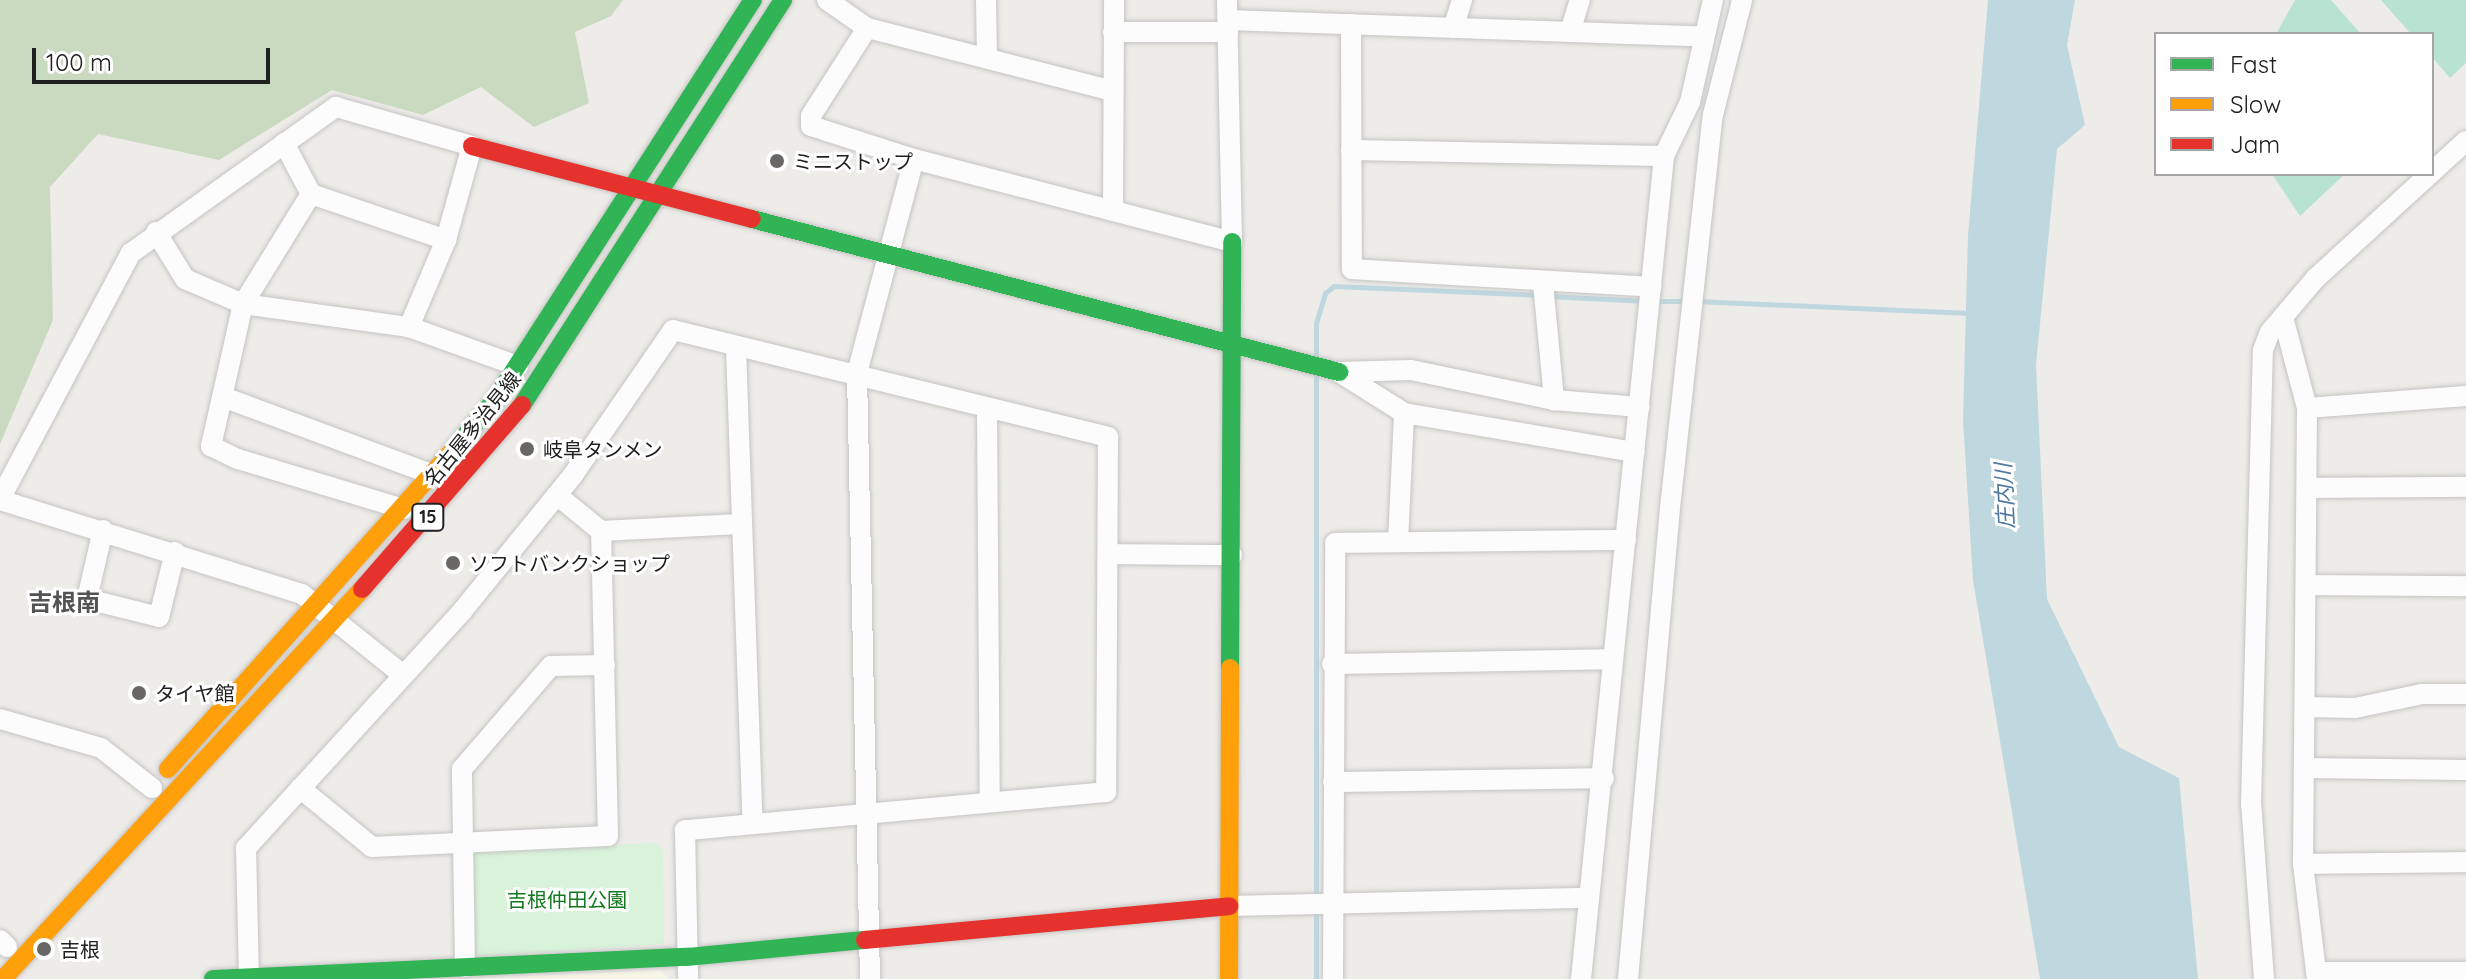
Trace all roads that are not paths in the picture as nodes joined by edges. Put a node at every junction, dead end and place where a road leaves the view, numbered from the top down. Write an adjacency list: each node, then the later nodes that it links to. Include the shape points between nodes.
1 (753, 0): 27 (street, 名古屋多治見線 / 15)
2 (783, 0): 28 (street, 名古屋多治見線 / 15)
3 (827, 0): 12 (street)
4 (986, 0): 17 (street)
5 (1114, 0): 14 (street)
6 (1462, 0): 13 (street)
7 (1580, 0): 15 (street)
8 (1713, 0): 16 (street)
9 (1742, 0): 109 (street, via 1713,115)
10 (1228, 17): 11 (street); 14 (street); 33 (street)
11 (1351, 24): 13 (street); 22 (street)
12 (867, 28): 17 (street); 24 (street, via 811,116 811,126)
13 (1453, 28): 15 (street)
14 (1113, 32): 18 (street)
15 (1570, 32): 16 (street)
16 (1704, 37): 23 (street, via 1690,102)
17 (987, 58): 18 (street)
18 (1113, 91): 30 (street)
19 (2466, 141): 25 (street)
20 (284, 143): 21 (street, via 336,107); 29 (street); 31 (street)
21 (472, 146): 27 (street); 32 (street)
22 (1351, 150): 23 (street); 35 (street, via 1352,269)
23 (1664, 156): 36 (street)
24 (914, 159): 30 (street); 34 (street)
25 (2434, 170)
26 (2428, 176): 38 (street, via 2316,278)
27 (635, 185): 28 (street); 42 (street, 名古屋多治見線 / 15)
28 (661, 192): 34 (street); 70 (street, 名古屋多治見線 / 15, via 517,412)
29 (311, 194): 32 (street); 37 (street)
30 (1113, 211): 33 (street)
31 (156, 232): 37 (street, via 185,279); 57 (street, via 131,253)
32 (446, 240): 39 (street)
33 (1232, 242): 40 (street)
34 (891, 255): 40 (street); 44 (street)
35 (1543, 284): 36 (street); 47 (street)
36 (1651, 289): 48 (street)
37 (243, 304): 39 (street); 46 (street)
38 (2283, 317): 49 (street); 110 (street, via 2263,350 2251,804)
39 (409, 327): 42 (street)
40 (1235, 345): 43 (street); 66 (street)
41 (736, 348): 44 (street); 56 (street, via 673,330); 59 (street)
42 (518, 366): 53 (street, 名古屋多治見線 / 15)
43 (1324, 368): 47 (street, via 1411,370); 51 (street)
44 (857, 373): 50 (street); 85 (street)
45 (2466, 396): 49 (street)
46 (223, 397): 53 (street); 58 (street, via 211,446)
47 (1554, 400): 48 (street)
48 (1640, 407): 52 (street)
49 (2307, 408): 55 (street)
50 (987, 409): 65 (street, via 1108,437); 84 (street)
51 (1404, 413): 52 (street); 63 (street)
52 (1635, 452): 62 (street)
53 (434, 475): 58 (street, 名古屋多治見線 / 15)
54 (2466, 487): 55 (street)
55 (2309, 488): 67 (street)
56 (557, 495): 61 (street); 74 (street)
57 (0, 500): 60 (street)
58 (404, 509): 69 (street, 名古屋多治見線 / 15)
59 (740, 524): 61 (street); 86 (street)
60 (103, 530): 64 (street); 64 (street, via 87,599 159,617)
61 (601, 531): 73 (street)
62 (1626, 540): 63 (street); 71 (street)
63 (1398, 542): 72 (street, via 1335,543)
64 (175, 552): 69 (street)
65 (1109, 554): 66 (street); 84 (street, via 1106,792)
66 (1232, 555): 92 (street)
67 (2308, 585): 68 (street); 76 (street)
68 (2466, 586)
69 (317, 603): 70 (street); 82 (street, 名古屋多治見線 / 15)
70 (336, 619): 74 (street); 102 (street, 名古屋多治見線 / 15)
71 (1612, 659): 72 (street); 80 (street)
72 (1332, 664): 81 (street)
73 (605, 665): 87 (street, via 551,666 462,769); 87 (street, via 608,836)
74 (403, 675): 83 (street)
75 (2466, 694): 76 (street, via 2422,694 2355,708)
76 (2305, 707): 78 (street)
77 (0, 719): 82 (street, via 101,748)
78 (2304, 768): 79 (street); 89 (street)
79 (2466, 770)
80 (1604, 778): 81 (street); 90 (street)
81 (1333, 782): 91 (street)
82 (152, 788): 94 (street, 名古屋多治見線 / 15)
83 (300, 788): 87 (street, via 372,847); 101 (street, via 246,848)
84 (990, 802): 85 (street)
85 (866, 814): 86 (street); 93 (street)
86 (753, 824): 95 (street, via 685,830)
87 (460, 844): 96 (street)
88 (2466, 862): 89 (street)
89 (2303, 864): 100 (street)
90 (1589, 898): 91 (street); 108 (street)
91 (1332, 903): 92 (street); 107 (street)
92 (1229, 906): 93 (street); 106 (street)
93 (870, 940): 95 (street); 105 (street)
94 (2, 947)
95 (687, 957): 96 (street); 104 (street)
96 (465, 967): 99 (street)
97 (2466, 972): 98 (street)
98 (2436, 975): 100 (street)
99 (356, 976): 101 (street)
100 (2317, 976)
101 (249, 978): 103 (street)
102 (3, 979)
103 (213, 979)
104 (688, 979)
105 (870, 979)
106 (1229, 979)
107 (1333, 979)
108 (1581, 979)
109 (1628, 979)
110 (2264, 979)

